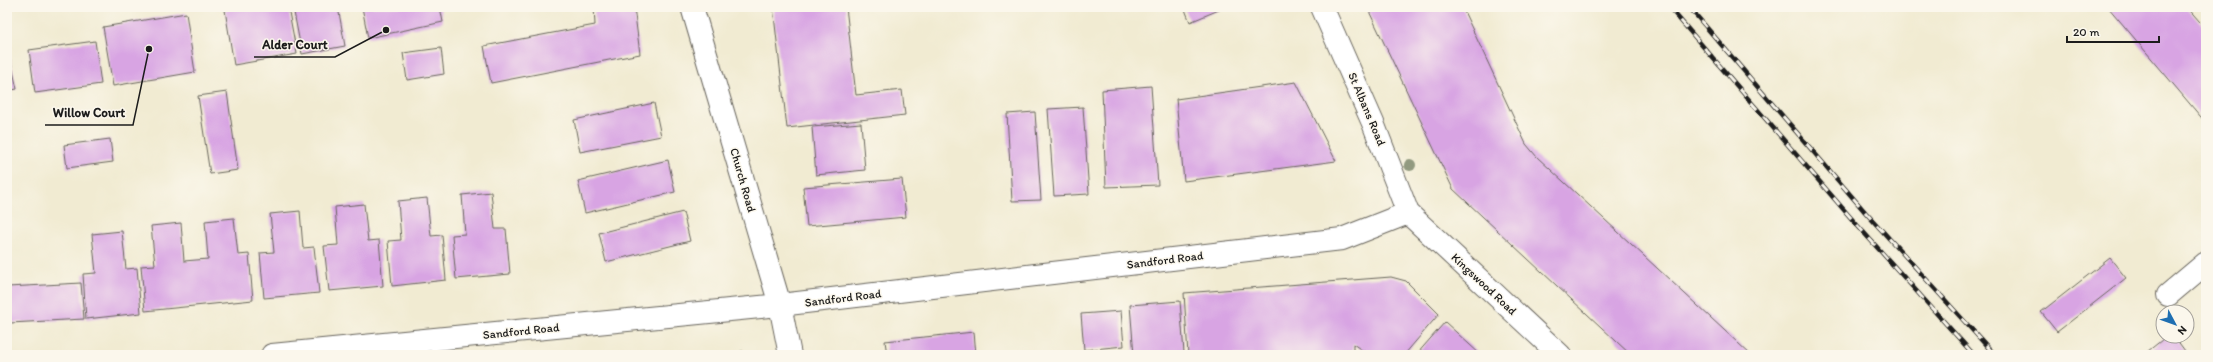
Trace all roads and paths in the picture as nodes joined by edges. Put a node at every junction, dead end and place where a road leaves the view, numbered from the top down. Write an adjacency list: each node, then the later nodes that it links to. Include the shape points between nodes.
1 (692, 7): 6 (street, Church Road)
2 (1322, 7): 3 (street, St Albans Road, via 1373,123)
3 (1408, 213): 6 (street, Sandford Road, via 1342,239); 9 (street, Kingswood Road)
4 (2206, 264): 5 (street)
5 (2168, 295)
6 (780, 305): 7 (street, Sandford Road); 8 (street, Church Road)
7 (272, 355)
8 (790, 355)
9 (1560, 355)

